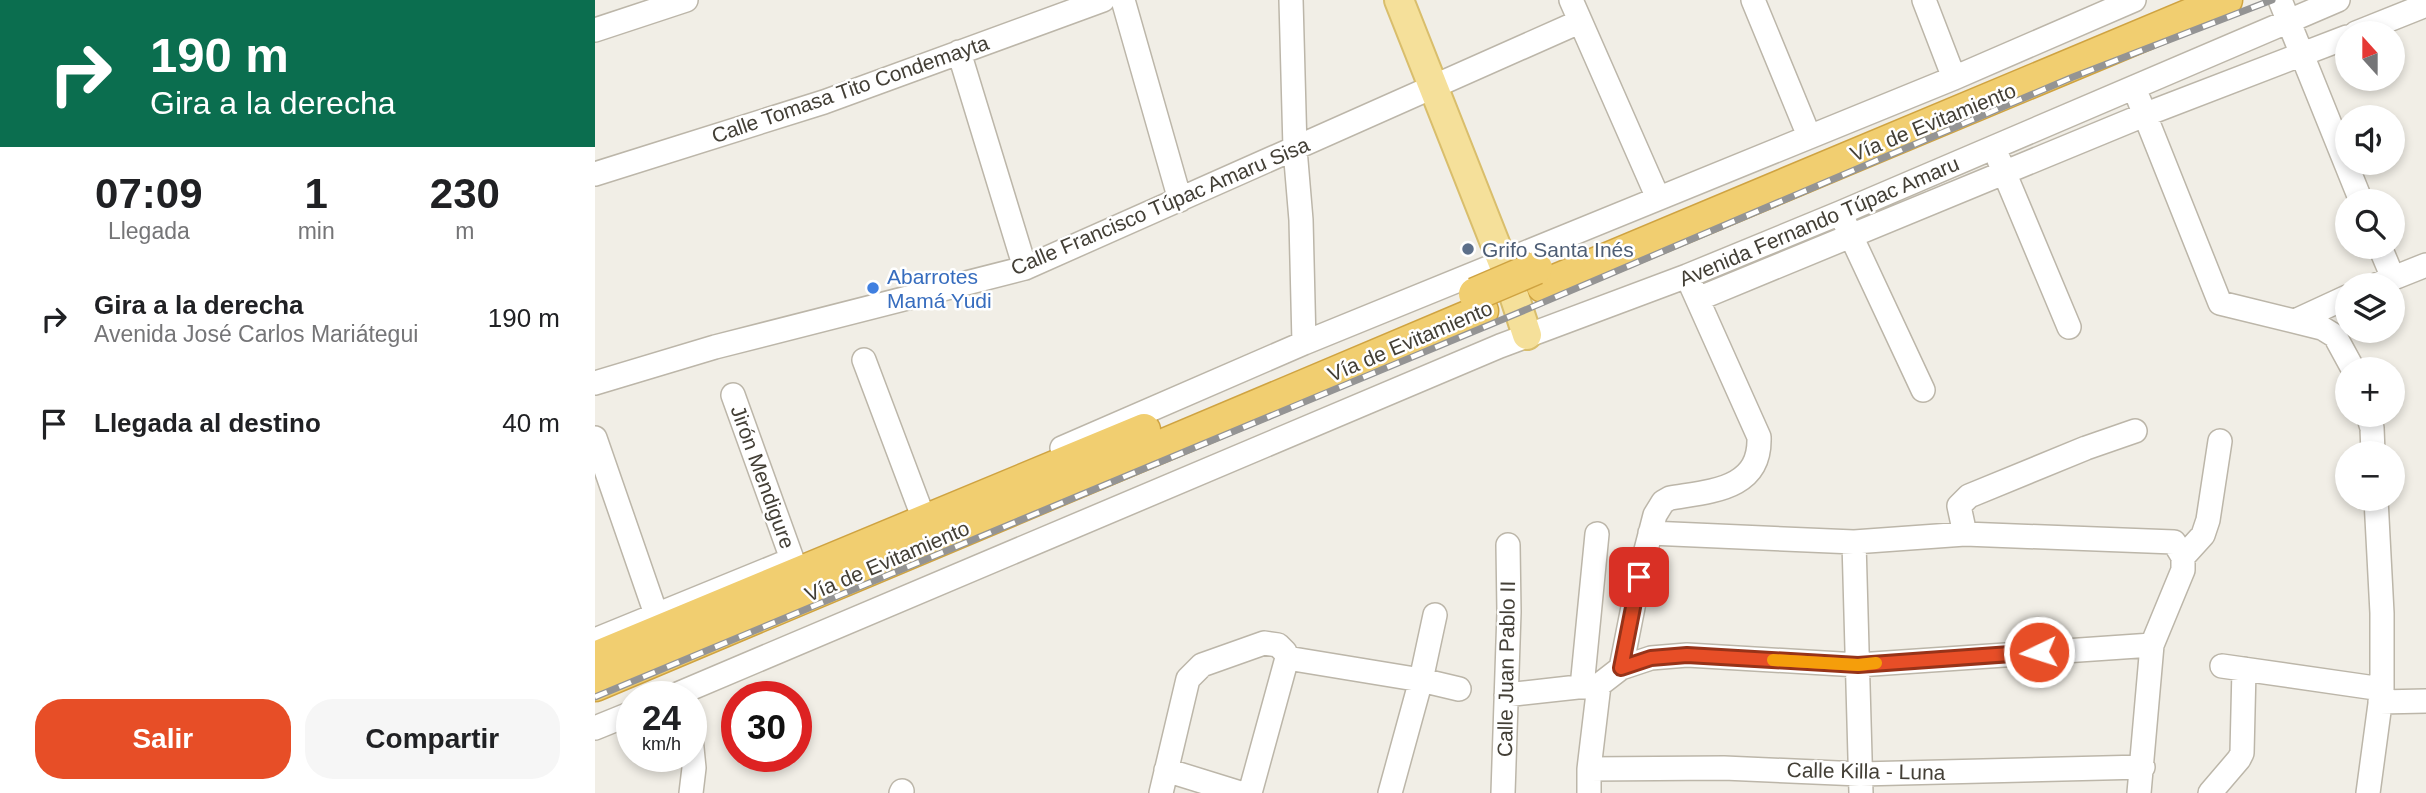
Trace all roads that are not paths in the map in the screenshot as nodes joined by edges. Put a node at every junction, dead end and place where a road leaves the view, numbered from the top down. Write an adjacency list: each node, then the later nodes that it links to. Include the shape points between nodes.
1 (686, 0): 18 (street)
2 (1103, 0): 20 (street, Calle Tomasa Tito Condemayta)
3 (1123, 0): 33 (street)
4 (1291, 0): 28 (street)
5 (1399, 0): 23 (main road)
6 (1571, 0): 17 (street)
7 (1753, 0): 26 (street)
8 (1924, 0): 22 (street)
9 (2134, 0): 14 (street)
10 (2175, 0): 41 (highway, Vía de Evitamiento)
11 (2226, 0): 41 (highway, Vía de Evitamiento)
12 (2338, 0): 15 (street, Avenida Fernando Túpac Amaru)
13 (2426, 5): 16 (street)
14 (2105, 6): 22 (street)
15 (2283, 10): 21 (street); 24 (street, Avenida Fernando Túpac Amaru)
16 (2385, 21)
17 (1579, 22): 23 (street, Calle Francisco Túpac Amaru Sisa); 32 (street)
18 (595, 30)
19 (2335, 42): 21 (street)
20 (959, 52): 30 (street, Calle Tomasa Tito Condemayta, via 824,102); 38 (street)
21 (2300, 55): 25 (street); 31 (street)
22 (1954, 78): 26 (street)
23 (1435, 87): 28 (street, Calle Francisco Túpac Amaru Sisa); 36 (main road)
24 (2134, 87): 25 (street); 27 (street, Avenida Fernando Túpac Amaru)
25 (2144, 115): 29 (street); 45 (street, via 2220,303)
26 (1809, 136): 32 (street)
27 (1993, 148): 29 (street); 34 (street, Avenida Fernando Túpac Amaru)
28 (1296, 149): 33 (street, Calle Francisco Túpac Amaru Sisa); 48 (street)
29 (2004, 173): 35 (street); 46 (street)
30 (595, 174)
31 (2356, 189)
32 (1658, 198): 36 (street)
33 (1180, 201): 38 (street, Calle Francisco Túpac Amaru Sisa)
34 (1840, 214): 35 (street); 40 (street, Avenida Fernando Túpac Amaru)
35 (1852, 236): 43 (street); 52 (street)
36 (1503, 263): 42 (street); 47 (main road)
37 (2426, 265): 39 (street)
38 (1025, 268): 51 (street, Calle Francisco Túpac Amaru Sisa, via 716,347)
39 (2405, 274)
40 (1687, 276): 43 (street); 47 (street, Avenida Fernando Túpac Amaru)
41 (1539, 277): 42 (highway, Vía de Evitamiento, bridge)
42 (1475, 294): 48 (street); 70 (highway, Vía de Evitamiento); 76 (highway, Vía de Evitamiento)
43 (1698, 299): 59 (street, via 1759,437 1759,450 1750,474 1736,484 1663,502)
44 (2335, 303): 45 (street)
45 (2295, 321): 49 (street, via 2322,328 2335,337)
46 (2069, 327)
47 (1527, 335): 75 (street, Avenida Fernando Túpac Amaru)
48 (1304, 343): 57 (street)
49 (2346, 357)
50 (864, 360): 57 (street)
51 (595, 383)
52 (1923, 390)
53 (733, 395): 65 (street, Jirón Mendigure)
54 (2135, 431): 61 (street, via 1963,500 1959,506)
55 (595, 438): 66 (street)
56 (2220, 441): 64 (street, via 2208,520 2203,534)
57 (919, 506): 65 (street)
58 (2377, 511): 80 (street)
59 (1650, 533): 62 (street); 73 (street)
60 (1597, 534): 77 (street)
61 (1965, 534): 62 (street); 64 (street, via 2174,541)
62 (1854, 542): 72 (street)
63 (1508, 545): 79 (street, Calle Juan Pablo II)
64 (2183, 557): 69 (street, via 2183,570)
65 (792, 559): 66 (street)
66 (653, 606): 68 (street)
67 (1435, 615): 74 (street)
68 (595, 640)
69 (2152, 645): 72 (street); 84 (street)
70 (595, 658)
71 (1287, 659): 74 (street); 86 (street, via 1278,645 1264,643 1202,666 1188,679); 92 (street)
72 (1858, 665): 73 (street, via 1687,655 1651,658); 88 (street)
73 (1621, 668): 77 (street)
74 (1421, 680): 78 (street); 93 (street)
75 (707, 682)
76 (595, 685)
77 (1591, 686): 79 (street); 85 (street)
78 (1459, 689)
79 (1506, 695): 94 (street, Calle Juan Pablo II)
80 (2381, 696): 81 (street); 97 (street, via 2233,668 2242,752); 98 (street)
81 (2426, 701)
82 (616, 719): 83 (street)
83 (595, 728)
84 (2143, 767): 88 (street, Calle Killa - Luna); 96 (street)
85 (1589, 769): 88 (street, Calle Killa - Luna, via 1724,768); 95 (street)
86 (1166, 770): 90 (street); 91 (street)
87 (694, 772): 89 (street)
88 (1860, 783)
89 (691, 793)
90 (1161, 793)
91 (1240, 793)
92 (1250, 793)
93 (1390, 793)
94 (1503, 793)
95 (1589, 793)
96 (2139, 793)
97 (2210, 793)
98 (2368, 793)

